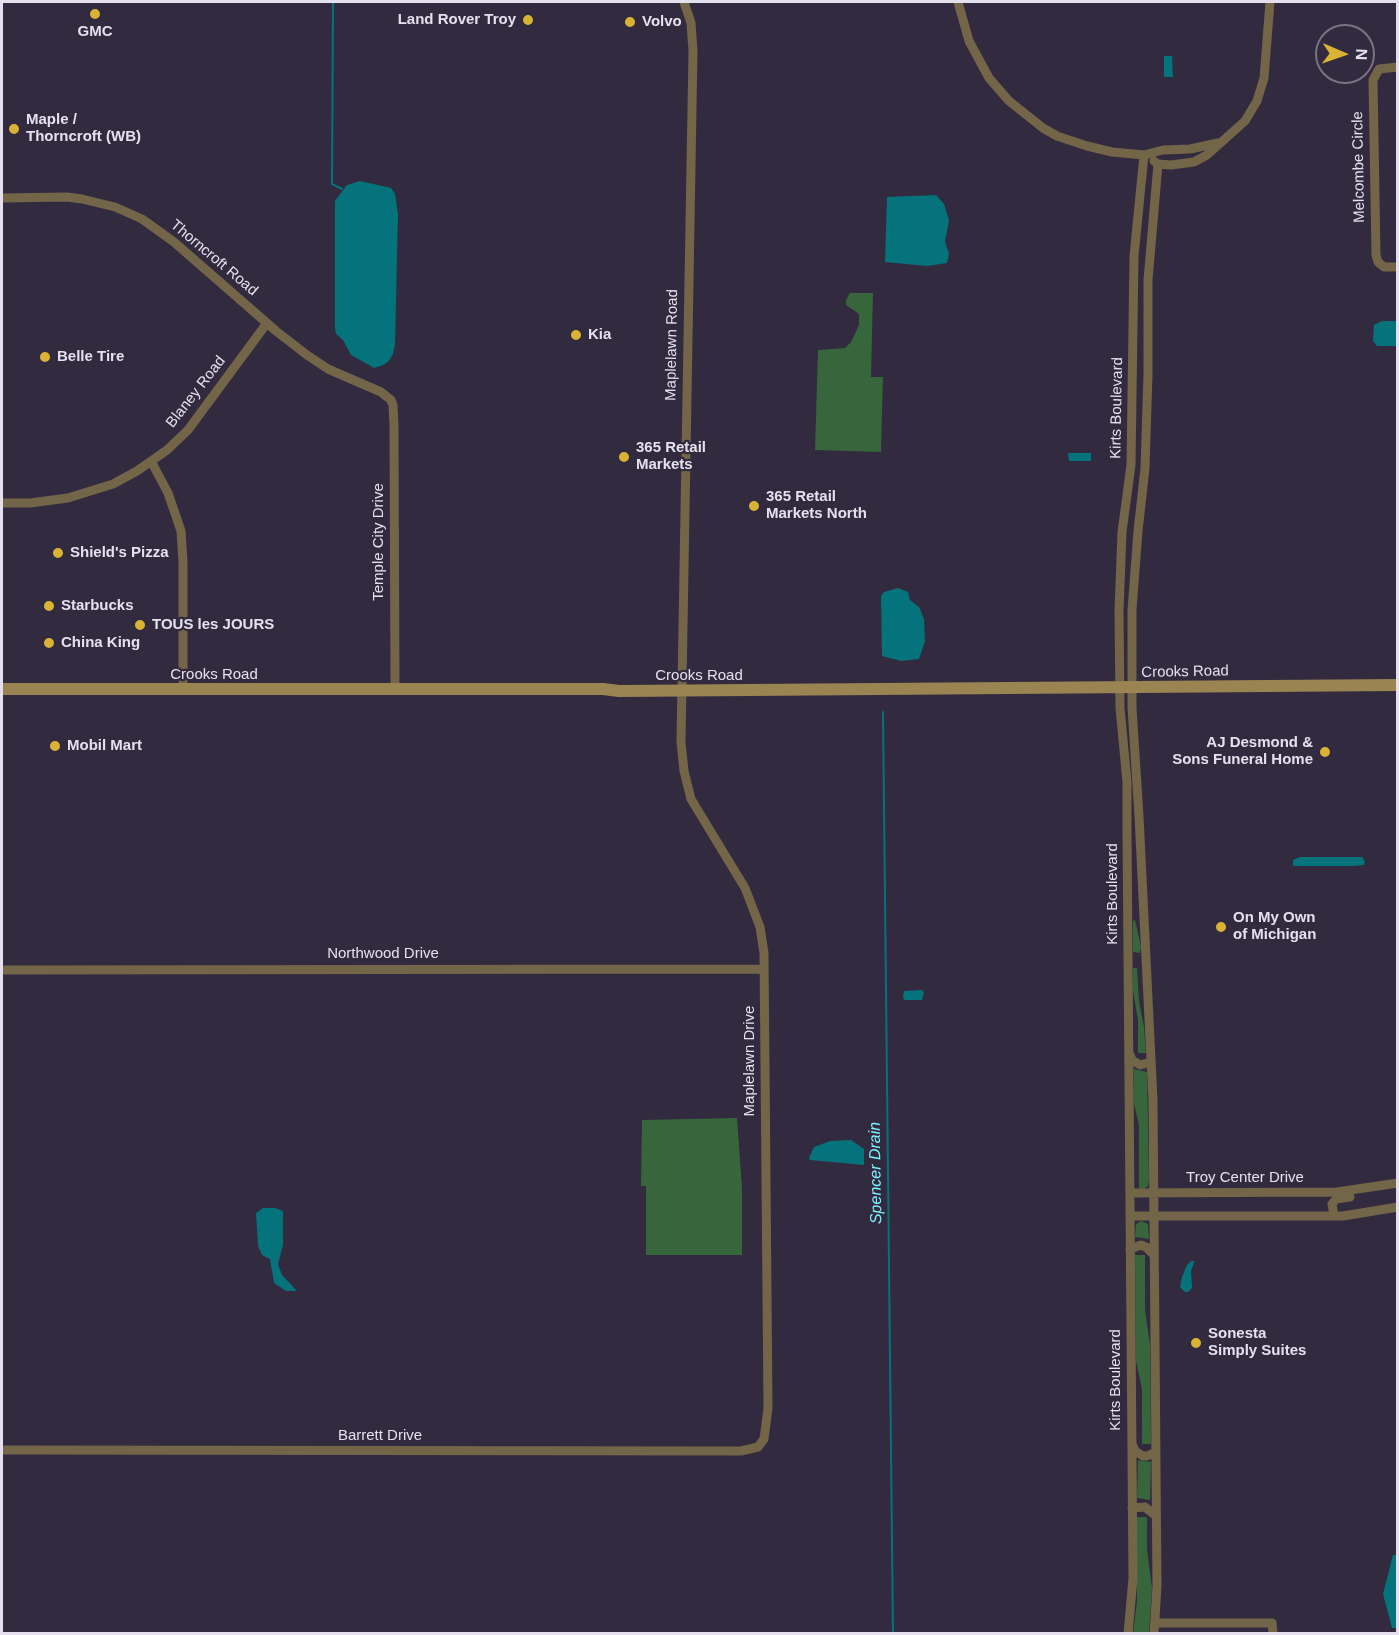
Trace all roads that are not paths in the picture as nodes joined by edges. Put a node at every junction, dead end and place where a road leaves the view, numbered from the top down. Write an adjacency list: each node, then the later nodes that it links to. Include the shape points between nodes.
1 (684, 2): 19 (street, Maplelawn Road, via 691,23 693,51)
2 (958, 2): 6 (street, via 969,41 982,66 999,91 1020,111 1042,128 1074,142 1112,152)
3 (1270, 2): 5 (street, via 1260,95 1245,121)
4 (1398, 67): 9 (street, Melcombe Circle, via 1379,69 1373,80 1376,255 1384,267)
5 (1218, 143): 6 (street); 7 (street, via 1194,162)
6 (1146, 155): 7 (street); 15 (street, Kirts Boulevard, via 1134,256 1131,465 1122,532)
7 (1158, 164): 15 (street, Kirts Boulevard, via 1148,280 1145,468)
8 (2, 198): 10 (street, Thorncroft Road, via 68,197 104,204 142,219)
9 (1398, 267)
10 (267, 323): 11 (street, Thorncroft Road, via 328,369); 12 (street, Blaney Road, via 196,421)
11 (387, 396): 18 (street, Temple City Drive, via 393,405 394,426)
12 (151, 461): 13 (street, Blaney Road, via 113,484 68,498); 17 (street, via 168,493 181,531)
13 (2, 503)
14 (1398, 685): 15 (main road, Crooks Road)
15 (1126, 688): 19 (main road, Crooks Road); 20 (street, Kirts Boulevard); 21 (street, Kirts Boulevard)
16 (2, 689): 17 (main road, Crooks Road)
17 (183, 690): 18 (main road, Crooks Road)
18 (395, 690): 19 (main road, Crooks Road)
19 (681, 691): 22 (street, Maplelawn Drive, via 682,756 688,791 752,902 761,935)
20 (1128, 962): 21 (street, via 1139,960); 24 (street, Kirts Boulevard)
21 (1146, 965): 25 (street, Kirts Boulevard)
22 (764, 969): 23 (street, Northwood Drive); 37 (street, Maplelawn Drive, via 768,1421)
23 (2, 970)
24 (1129, 1052): 25 (street, via 1136,1063); 28 (street, Kirts Boulevard)
25 (1151, 1062): 29 (street, Kirts Boulevard)
26 (1398, 1184): 27 (street, Troy Center Drive)
27 (1360, 1191): 29 (street, Troy Center Drive); 33 (street, Troy Center Drive, via 1336,1199 1332,1204)
28 (1130, 1193): 29 (street, Troy Center Drive); 31 (street, Kirts Boulevard)
29 (1154, 1193): 32 (street, Kirts Boulevard)
30 (1398, 1207): 33 (street)
31 (1130, 1216): 32 (street); 34 (street, Kirts Boulevard)
32 (1154, 1216): 33 (street); 35 (street, Kirts Boulevard)
33 (1334, 1216)
34 (1130, 1249): 35 (street, via 1141,1245); 36 (street, Kirts Boulevard)
35 (1154, 1254): 39 (street, Kirts Boulevard)
36 (1132, 1444): 39 (street, via 1143,1456); 40 (street, Kirts Boulevard)
37 (758, 1448): 38 (street, Barrett Drive)
38 (2, 1449)
39 (1156, 1452): 41 (street, Kirts Boulevard)
40 (1132, 1508): 41 (street, via 1145,1507); 44 (street, Kirts Boulevard, via 1133,1594)
41 (1156, 1516): 42 (street, Kirts Boulevard)
42 (1155, 1623): 43 (street); 45 (street, Kirts Boulevard)
43 (1244, 1623): 46 (street); 47 (street, via 1272,1623)
44 (1128, 1634)
45 (1154, 1634)
46 (1244, 1634)
47 (1273, 1634)

